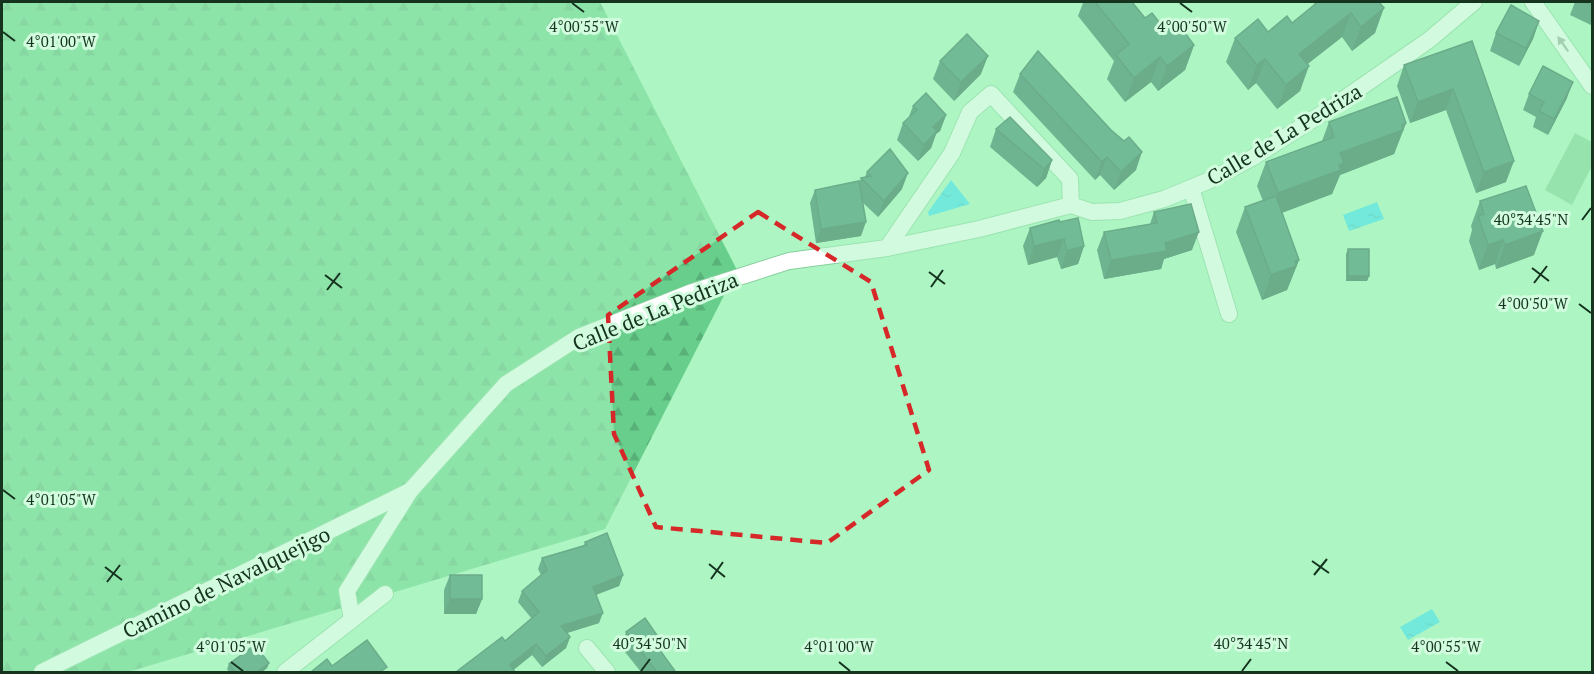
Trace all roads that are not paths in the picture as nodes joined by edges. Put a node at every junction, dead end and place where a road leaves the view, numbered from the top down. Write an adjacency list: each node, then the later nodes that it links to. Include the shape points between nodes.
1 (1474, 2): 4 (street, Calle de La Pedriza, via 1429,40 1331,108 1252,158)
2 (1533, 2): 3 (street, one-way to 2)
3 (1593, 86)
4 (1191, 188): 5 (street, Calle de La Pedriza, via 1120,211 1092,212); 7 (street)
5 (1071, 205): 6 (street, Calle de La Pedriza); 6 (street, via 1070,179 991,94 970,112 952,153)
6 (887, 248): 8 (street, Calle de La Pedriza, via 789,261 692,292 579,337 506,384)
7 (1229, 314)
8 (410, 491): 10 (street, Calle de La Pedriza, via 347,591); 12 (street, Camino de Navalquejigo)
9 (385, 594): 10 (street)
10 (352, 620): 13 (street)
11 (588, 648): 14 (street)
12 (42, 672)
13 (285, 672)
14 (607, 672)

